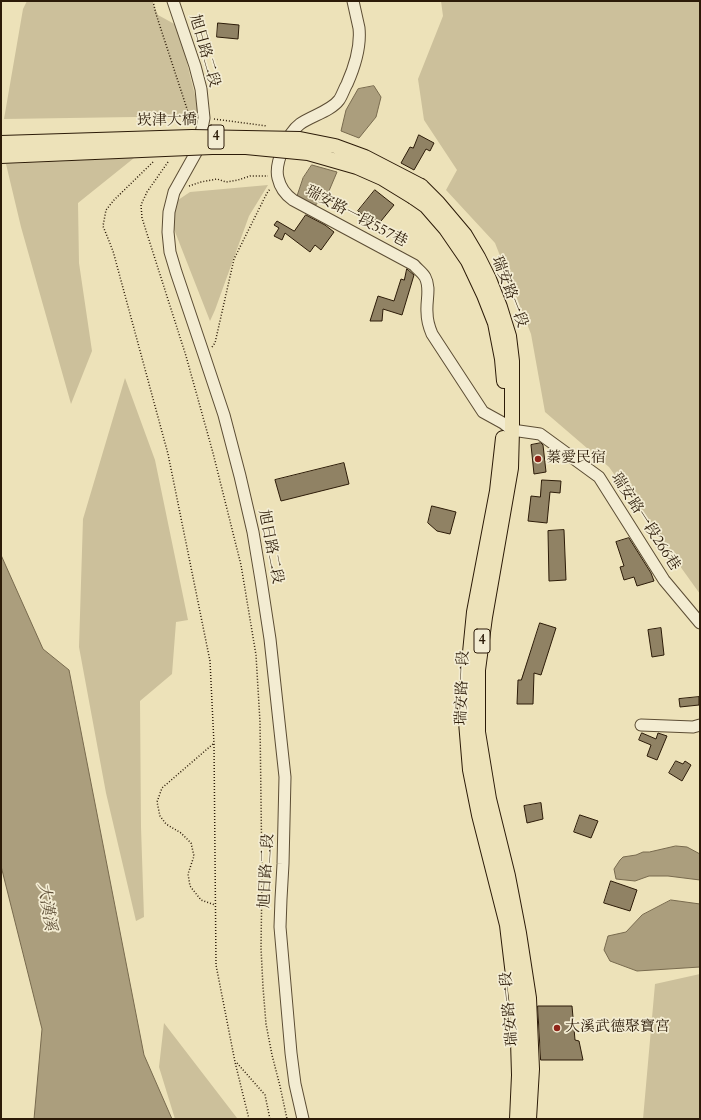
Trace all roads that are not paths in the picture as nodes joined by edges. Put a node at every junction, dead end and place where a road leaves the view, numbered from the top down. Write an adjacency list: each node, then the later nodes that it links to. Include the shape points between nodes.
1 (173, 1): 10 (street, 旭日路二段, via 195,66 204,118 198,149 174,192 169,212 170,252 224,416 252,525 262,580 285,777 280,927 291,1052)
2 (353, 1): 6 (street, 瑞安路一段557巷, via 359,28 359,44 350,78 334,105 299,125 292,132 278,165 278,178 287,196 293,200 414,265 425,277 428,289 427,312 432,334 482,412)
3 (1, 143): 5 (main road, 崁津大橋 / 4, bridge, via 192,137 300,139 335,146 364,157)
4 (1, 156): 5 (main road, 崁津大橋 / 4, bridge, via 246,147 308,153 357,167)
5 (417, 191): 6 (main road, 瑞安路一段 / 4, via 438,203 465,235 489,279 500,307 509,336 512,361)
6 (508, 427): 7 (street, 瑞安路一段266巷, via 540,434 598,477 664,580); 11 (main road, 瑞安路一段 / 4, via 502,447 497,491 474,612 466,722 470,770 479,815 507,925 517,1006); 12 (main road, 瑞安路一段 / 4, via 510,468 478,670 478,732 489,799 519,933 529,998 532,1069)
7 (700, 623)
8 (700, 725): 9 (street)
9 (642, 726)
10 (303, 1119)
11 (517, 1119)
12 (529, 1119)

